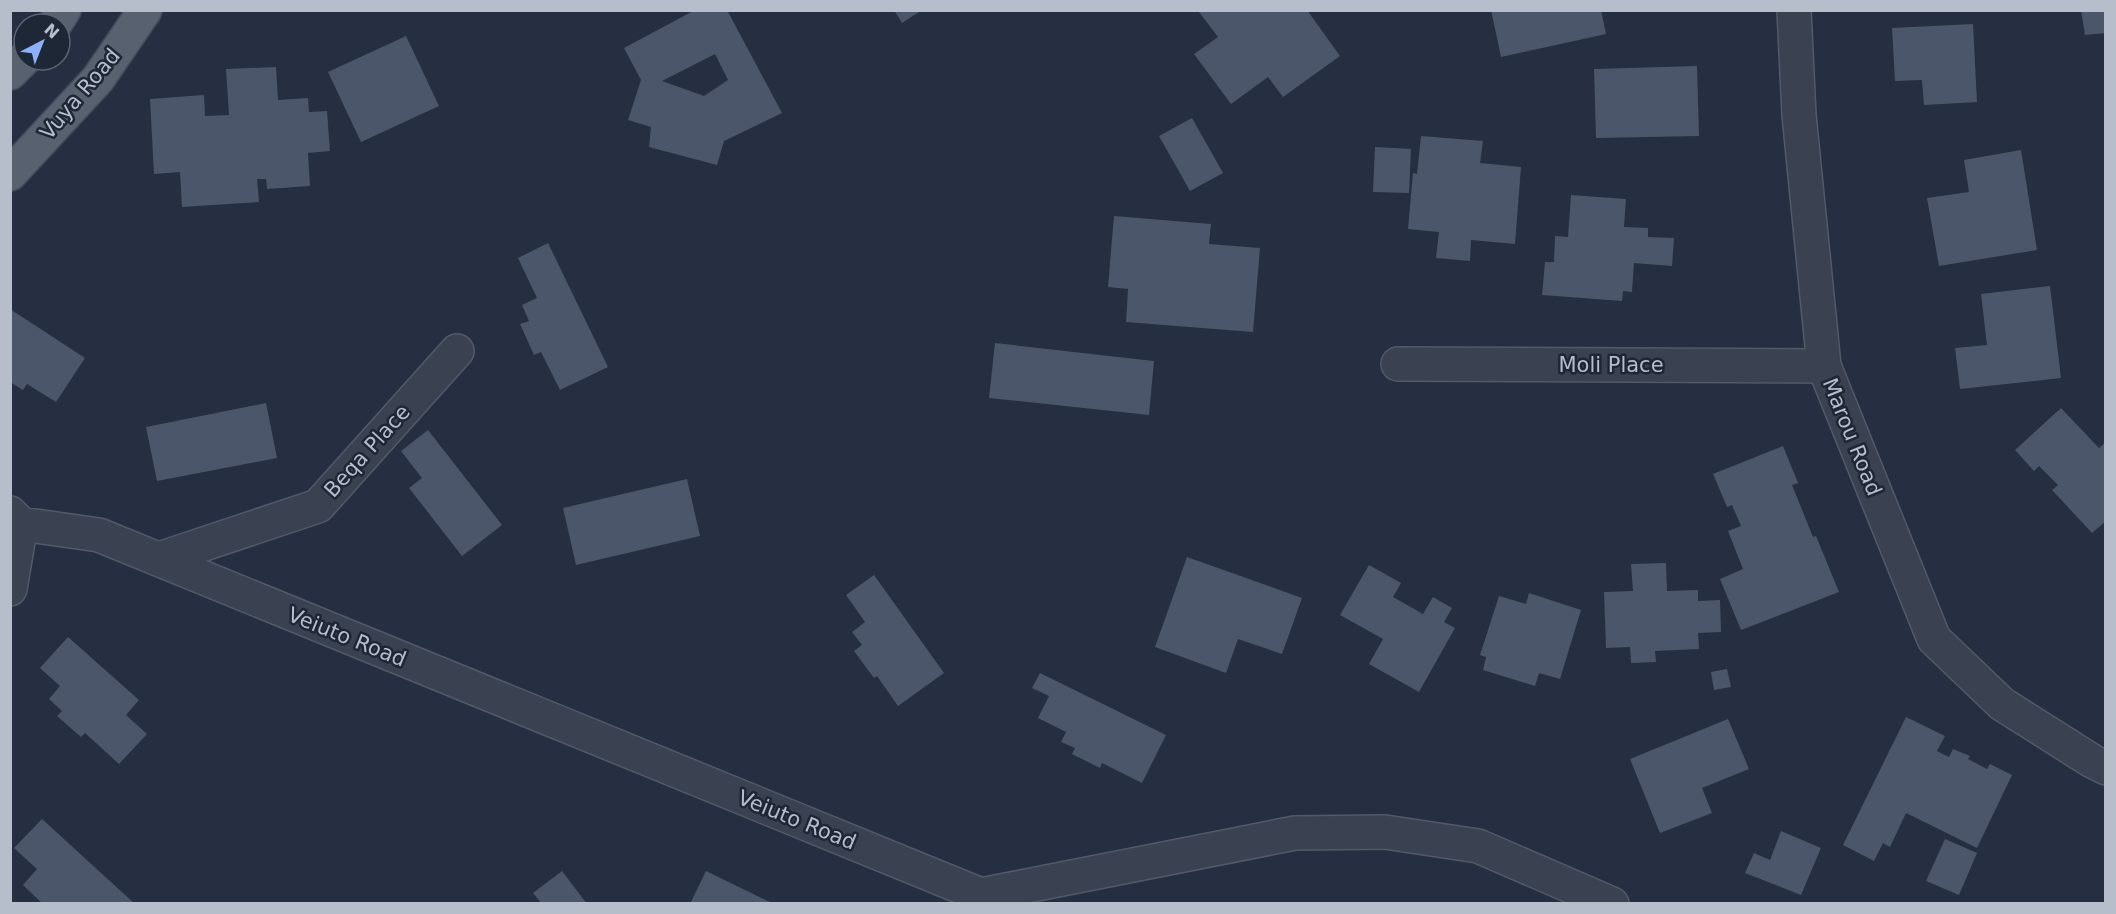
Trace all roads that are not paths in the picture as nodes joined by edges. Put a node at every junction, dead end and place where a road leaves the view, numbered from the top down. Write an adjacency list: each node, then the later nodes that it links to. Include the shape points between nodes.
1 (145, 10): 3 (main road, Vuya Road, via 98,79)
2 (1794, 10): 6 (street, Marou Road, via 1799,115)
3 (10, 174)
4 (457, 351): 8 (street, Beqa Place, via 318,506)
5 (1398, 364): 6 (street, Moli Place)
6 (1824, 366): 10 (street, Marou Road, via 1934,639 2002,704)
7 (16, 519): 8 (street, Veiuto Road, via 99,535); 9 (street)
8 (159, 559): 11 (street, Veiuto Road)
9 (10, 589)
10 (2106, 768)
11 (978, 899): 12 (street, Veiuto Road, via 1295,833 1385,832 1478,846)
12 (1598, 901)

